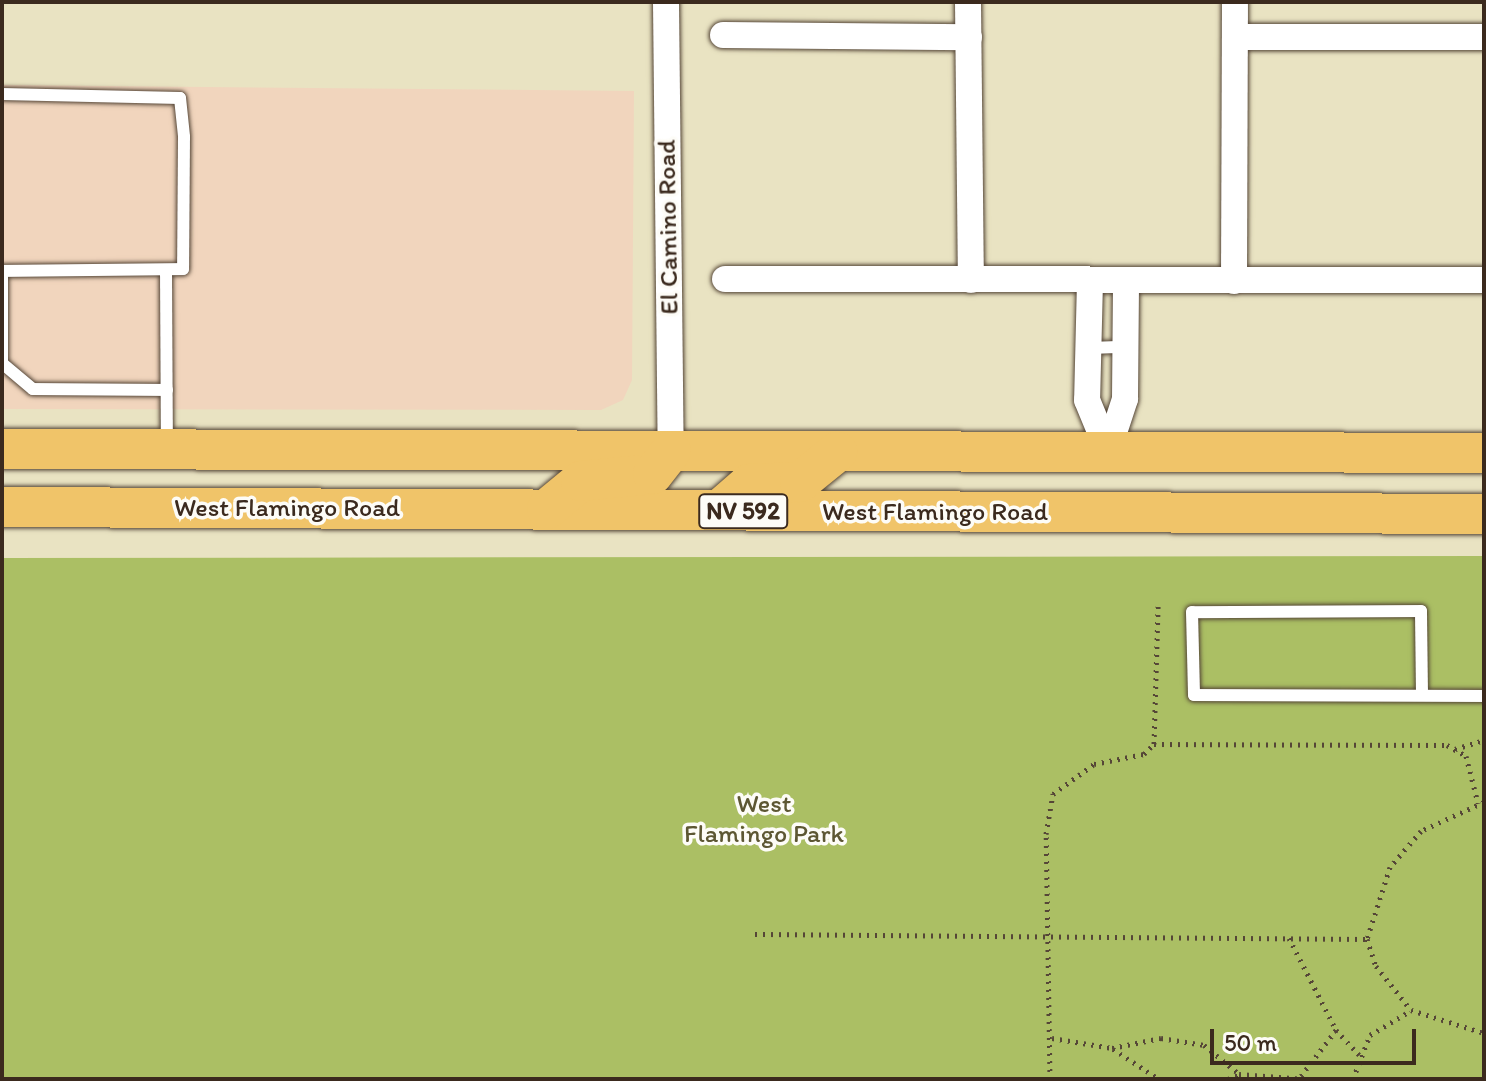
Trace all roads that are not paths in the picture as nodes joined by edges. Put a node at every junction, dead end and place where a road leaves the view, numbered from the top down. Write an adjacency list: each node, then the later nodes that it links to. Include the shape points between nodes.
1 (666, 2): 22 (street, El Camino Road)
2 (968, 2): 5 (street)
3 (1235, 2): 6 (street)
4 (723, 35): 5 (street)
5 (969, 37): 11 (street)
6 (1235, 37): 7 (street); 15 (street)
7 (1484, 37)
8 (2, 94): 9 (lane, via 180,98 183,269)
9 (166, 270): 18 (lane, via 2,271); 19 (lane)
10 (725, 279): 11 (street)
11 (971, 280): 13 (street)
12 (1484, 280): 15 (street)
13 (1090, 281): 14 (street); 17 (street)
14 (1126, 281): 15 (street); 16 (street)
15 (1234, 281)
16 (1126, 347): 17 (lane); 23 (street, via 1125,399)
17 (1088, 348): 23 (street, via 1087,400)
18 (2, 364): 19 (lane, via 33,389)
19 (167, 390): 21 (lane)
20 (2, 449): 21 (main road)
21 (167, 450): 22 (main road)
22 (671, 451): 24 (main road); 28 (main road, via 653,474 581,481)
23 (1108, 451): 24 (main road); 25 (main road)
24 (837, 452): 29 (main road, via 800,482 749,484)
25 (1484, 453)
26 (1484, 487): 30 (main road, via 1334,488 1297,494)
27 (2, 507): 28 (main road, West Flamingo Road / NV 592)
28 (547, 509): 29 (main road, West Flamingo Road / NV 592)
29 (719, 510): 30 (main road, West Flamingo Road / NV 592)
30 (1279, 514): 31 (main road, West Flamingo Road / NV 592)
31 (1484, 514)
32 (1422, 695): 32 (lane, via 1194,695 1192,612 1421,611); 33 (lane)
33 (1484, 696)

